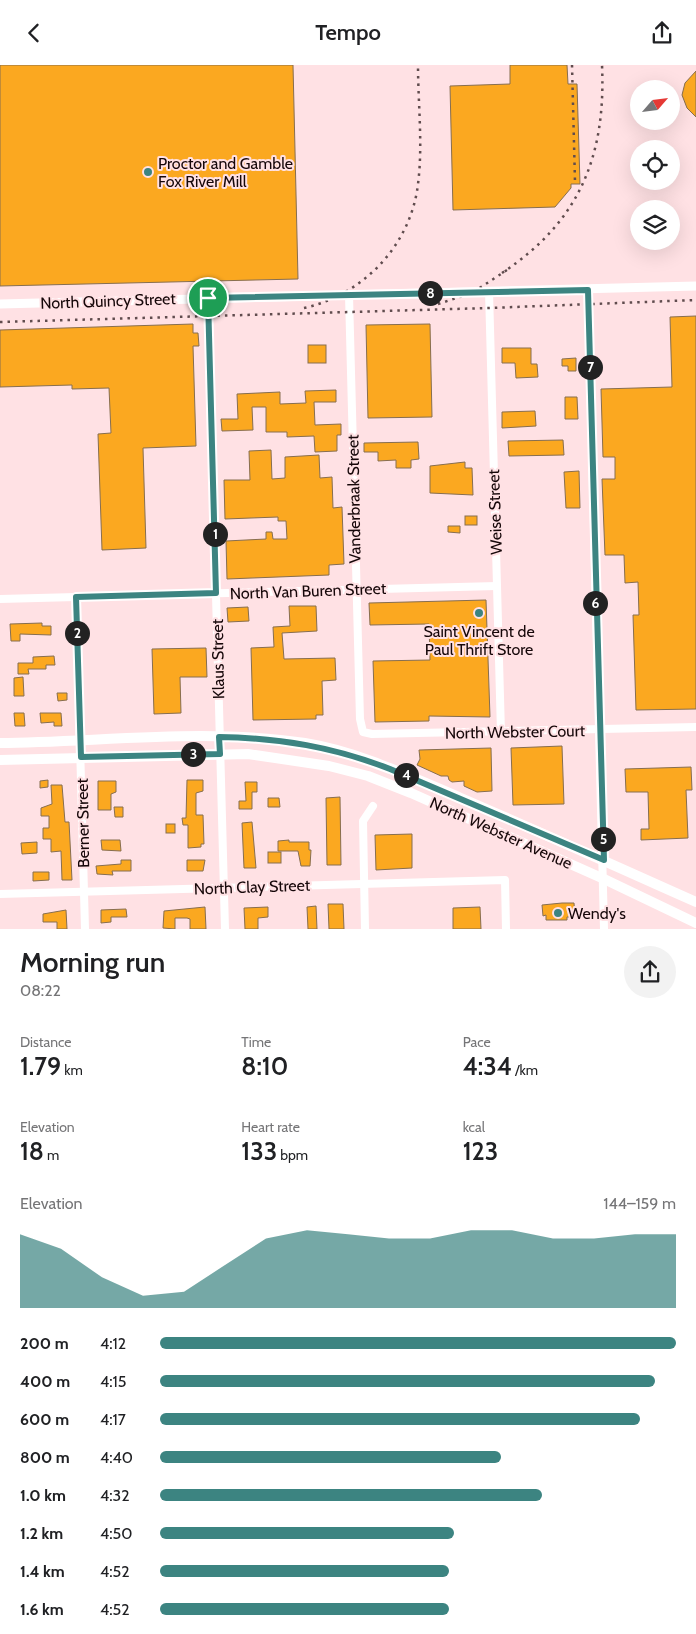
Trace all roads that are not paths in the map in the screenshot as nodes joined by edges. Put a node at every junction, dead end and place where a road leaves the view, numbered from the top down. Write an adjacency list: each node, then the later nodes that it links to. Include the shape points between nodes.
1 (696, 286): 2 (street, North Quincy Street)
2 (588, 290): 3 (street, North Quincy Street); 13 (street)
3 (489, 291): 4 (street, North Quincy Street); 7 (street, Weise Street)
4 (349, 295): 5 (street, North Quincy Street); 8 (street, Vanderbraak Street)
5 (208, 298): 6 (street, North Quincy Street); 9 (street, Klaus Street)
6 (0, 304)
7 (497, 586): 8 (street, North Van Buren Street); 15 (street, Weise Street)
8 (356, 589): 9 (street, North Van Buren Street); 14 (street, Vanderbraak Street)
9 (216, 593): 10 (street, North Van Buren Street); 16 (street, Klaus Street)
10 (76, 597): 11 (street, North Van Buren Street); 17 (street, Berner Street)
11 (0, 599)
12 (696, 727): 13 (street, North Webster Court)
13 (598, 730): 15 (street, North Webster Court); 23 (street)
14 (363, 732): 15 (street, North Webster Court)
15 (501, 733)
16 (219, 737): 17 (main road, North Webster Avenue); 19 (street, Klaus Street); 23 (main road, North Webster Avenue, via 290,741 357,756)
17 (81, 741): 18 (main road, North Webster Avenue); 20 (street, Berner Street)
18 (0, 743)
19 (220, 754): 20 (main road, North Webster Avenue); 24 (main road, North Webster Avenue, via 298,759 368,776); 26 (street, Klaus Street)
20 (81, 757): 21 (main road, North Webster Avenue); 27 (street, Berner Street)
21 (0, 760)
22 (373, 806): 25 (street, via 363,821)
23 (604, 860): 24 (street); 29 (main road, North Webster Avenue)
24 (604, 879): 30 (main road, North Webster Avenue); 35 (street)
25 (364, 884): 26 (street, North Clay Street); 33 (street); 34 (street, North Clay Street, via 505,880)
26 (224, 888): 27 (street, North Clay Street); 32 (street, Klaus Street)
27 (84, 892): 28 (street, North Clay Street); 31 (street, Berner Street)
28 (0, 894)
29 (696, 902)
30 (696, 923)
31 (85, 929)
32 (225, 929)
33 (365, 929)
34 (506, 929)
35 (604, 929)

